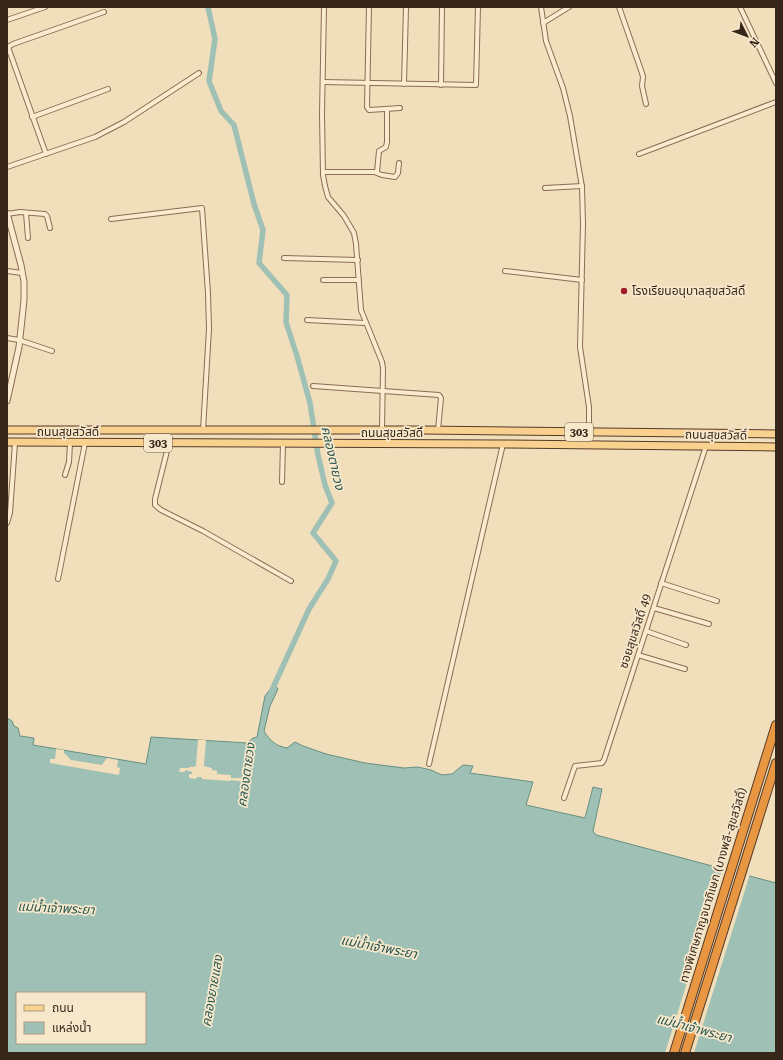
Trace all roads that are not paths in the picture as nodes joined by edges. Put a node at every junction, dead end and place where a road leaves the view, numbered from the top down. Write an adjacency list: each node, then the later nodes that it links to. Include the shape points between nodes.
1 (45, 7): 12 (street)
2 (324, 7): 16 (street)
3 (369, 7): 17 (street)
4 (406, 7): 19 (street)
5 (442, 7): 20 (street)
6 (478, 7): 20 (street, via 476,85)
7 (541, 7): 13 (street)
8 (569, 7): 13 (street)
9 (620, 7): 23 (street, via 643,77)
10 (740, 7): 18 (street)
11 (104, 12): 14 (street)
12 (7, 20)
13 (543, 23): 33 (street, via 570,116)
14 (7, 46): 26 (street)
15 (200, 74): 27 (street, via 124,122 95,137)
16 (323, 82): 17 (street); 31 (street)
17 (368, 83): 19 (street); 25 (street, via 367,109)
18 (776, 83)
19 (404, 84): 20 (street)
20 (441, 84)
21 (108, 89): 26 (street)
22 (776, 102): 28 (street)
23 (646, 104)
24 (400, 108): 25 (street)
25 (387, 109): 32 (street, via 386,147 379,151 378,170)
26 (32, 117): 27 (street)
27 (46, 154): 30 (street)
28 (639, 154)
29 (399, 163): 32 (street, via 395,177)
30 (7, 167)
31 (323, 172): 32 (street); 41 (street, via 328,197 354,233)
32 (374, 172)
33 (582, 186): 34 (street); 47 (street)
34 (545, 188)
35 (26, 213): 36 (street); 38 (street, via 45,214); 39 (street)
36 (7, 214): 44 (street)
37 (111, 219): 57 (street, via 202,208 208,293)
38 (50, 228)
39 (28, 238)
40 (284, 258): 41 (street)
41 (358, 260): 46 (street)
42 (7, 271): 44 (street)
43 (505, 271): 47 (street)
44 (22, 274): 51 (street, via 24,300)
45 (324, 280): 46 (street)
46 (359, 280): 49 (street, via 361,310)
47 (582, 280): 60 (street, via 580,347 589,407)
48 (307, 320): 49 (street)
49 (365, 323): 54 (street, via 382,362)
50 (7, 338): 51 (street)
51 (19, 340): 52 (street); 55 (street)
52 (52, 351)
53 (313, 386): 54 (street)
54 (383, 391): 58 (street); 59 (street, via 439,395 441,398)
55 (7, 401)
56 (7, 430): 57 (main road, ถนนสุขสวัสดิ์ / 303)
57 (203, 430): 58 (main road, ถนนสุขสวัสดิ์ / 303)
58 (382, 430): 59 (main road, ถนนสุขสวัสดิ์ / 303); 68 (main road)
59 (438, 430): 60 (main road, ถนนสุขสวัสดิ์ / 303)
60 (589, 432): 61 (main road, ถนนสุขสวัสดิ์ / 303)
61 (776, 434)
62 (7, 442): 63 (main road, ถนนสุขสวัสดิ์ / 303)
63 (15, 442): 64 (main road, ถนนสุขสวัสดิ์ / 303); 74 (street, via 10,513)
64 (70, 443): 65 (main road, ถนนสุขสวัสดิ์ / 303); 72 (street)
65 (85, 443): 66 (main road, ถนนสุขสวัสดิ์ / 303); 75 (street)
66 (169, 443): 67 (main road, ถนนสุขสวัสดิ์ / 303); 76 (street, via 155,499 156,505)
67 (283, 444): 68 (main road, ถนนสุขสวัสดิ์ / 303); 73 (street)
68 (382, 444): 69 (main road, ถนนสุขสวัสดิ์ / 303)
69 (503, 444): 70 (main road, ถนนสุขสวัสดิ์ / 303); 87 (street)
70 (706, 446): 71 (main road, ถนนสุขสวัสดิ์ / 303); 77 (street, ซอยสุขสวัสดิ์ 49)
71 (776, 447)
72 (65, 475)
73 (282, 482)
74 (7, 523)
75 (58, 579)
76 (291, 581)
77 (662, 583): 78 (street); 79 (street, ซอยสุขสวัสดิ์ 49)
78 (717, 601)
79 (654, 608): 80 (street); 81 (street, ซอยสุขสวัสดิ์ 49)
80 (709, 624)
81 (646, 631): 82 (street); 83 (street, ซอยสุขสวัสดิ์ 49)
82 (686, 645)
83 (638, 655): 84 (street); 88 (street, ซอยสุขสวัสดิ์ 49, via 604,760 602,763 575,766)
84 (685, 669)
85 (776, 725): 89 (highway, ทางพิเศษกาญจนาภิเษก (บางพลี-สุขสวัสดิ์))
86 (776, 763): 90 (highway, ทางพิเศษกาญจนาภิเษก (บางพลี-สุขสวัสดิ์))
87 (429, 764)
88 (564, 798)
89 (674, 1053)
90 (685, 1053)

